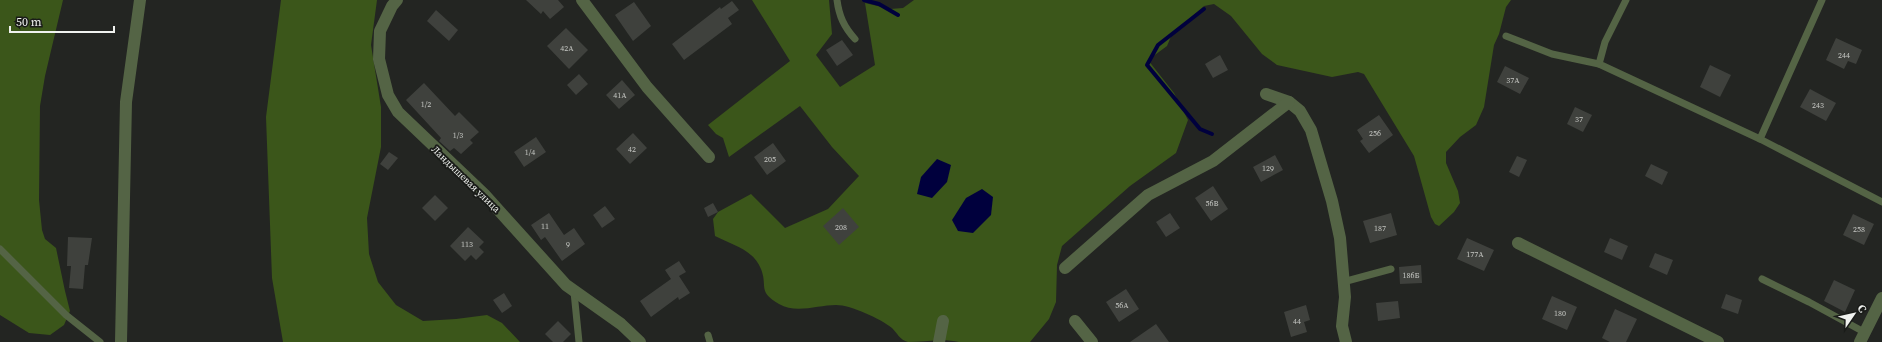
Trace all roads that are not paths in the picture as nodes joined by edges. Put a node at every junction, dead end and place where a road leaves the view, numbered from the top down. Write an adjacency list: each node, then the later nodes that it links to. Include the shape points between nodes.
1 (140, 0): 27 (street, via 126,102)
2 (397, 0): 21 (street, Ландышевая улица, via 380,31 379,59 388,95 398,112 484,194)
3 (582, 0): 13 (street, via 647,87)
4 (837, 0): 8 (lane, via 838,10 846,29)
5 (1626, 0): 9 (lane, via 1605,42)
6 (1822, 0): 12 (lane)
7 (1506, 36): 9 (lane, via 1552,54)
8 (855, 39)
9 (1599, 64): 12 (lane)
10 (1266, 94): 11 (street)
11 (1289, 102): 17 (street, via 1213,160 1148,195); 20 (street, via 1300,111 1311,130 1340,238)
12 (1760, 139): 14 (lane)
13 (709, 157)
14 (1882, 202)
15 (1518, 243): 33 (street)
16 (0, 249): 26 (lane, via 66,315)
17 (1065, 268)
18 (1391, 269): 20 (lane)
19 (1762, 279): 25 (lane, via 1809,302)
20 (1343, 282): 32 (street, via 1345,297 1342,326)
21 (574, 292): 28 (lane); 29 (street, Ландышевая улица, via 621,324)
22 (1882, 298): 25 (street)
23 (943, 321): 30 (street)
24 (1075, 321): 31 (street)
25 (1862, 337)
26 (100, 342)
27 (121, 342)
28 (579, 342)
29 (640, 342)
30 (939, 342)
31 (1092, 342)
32 (1346, 342)
33 (1718, 342)

